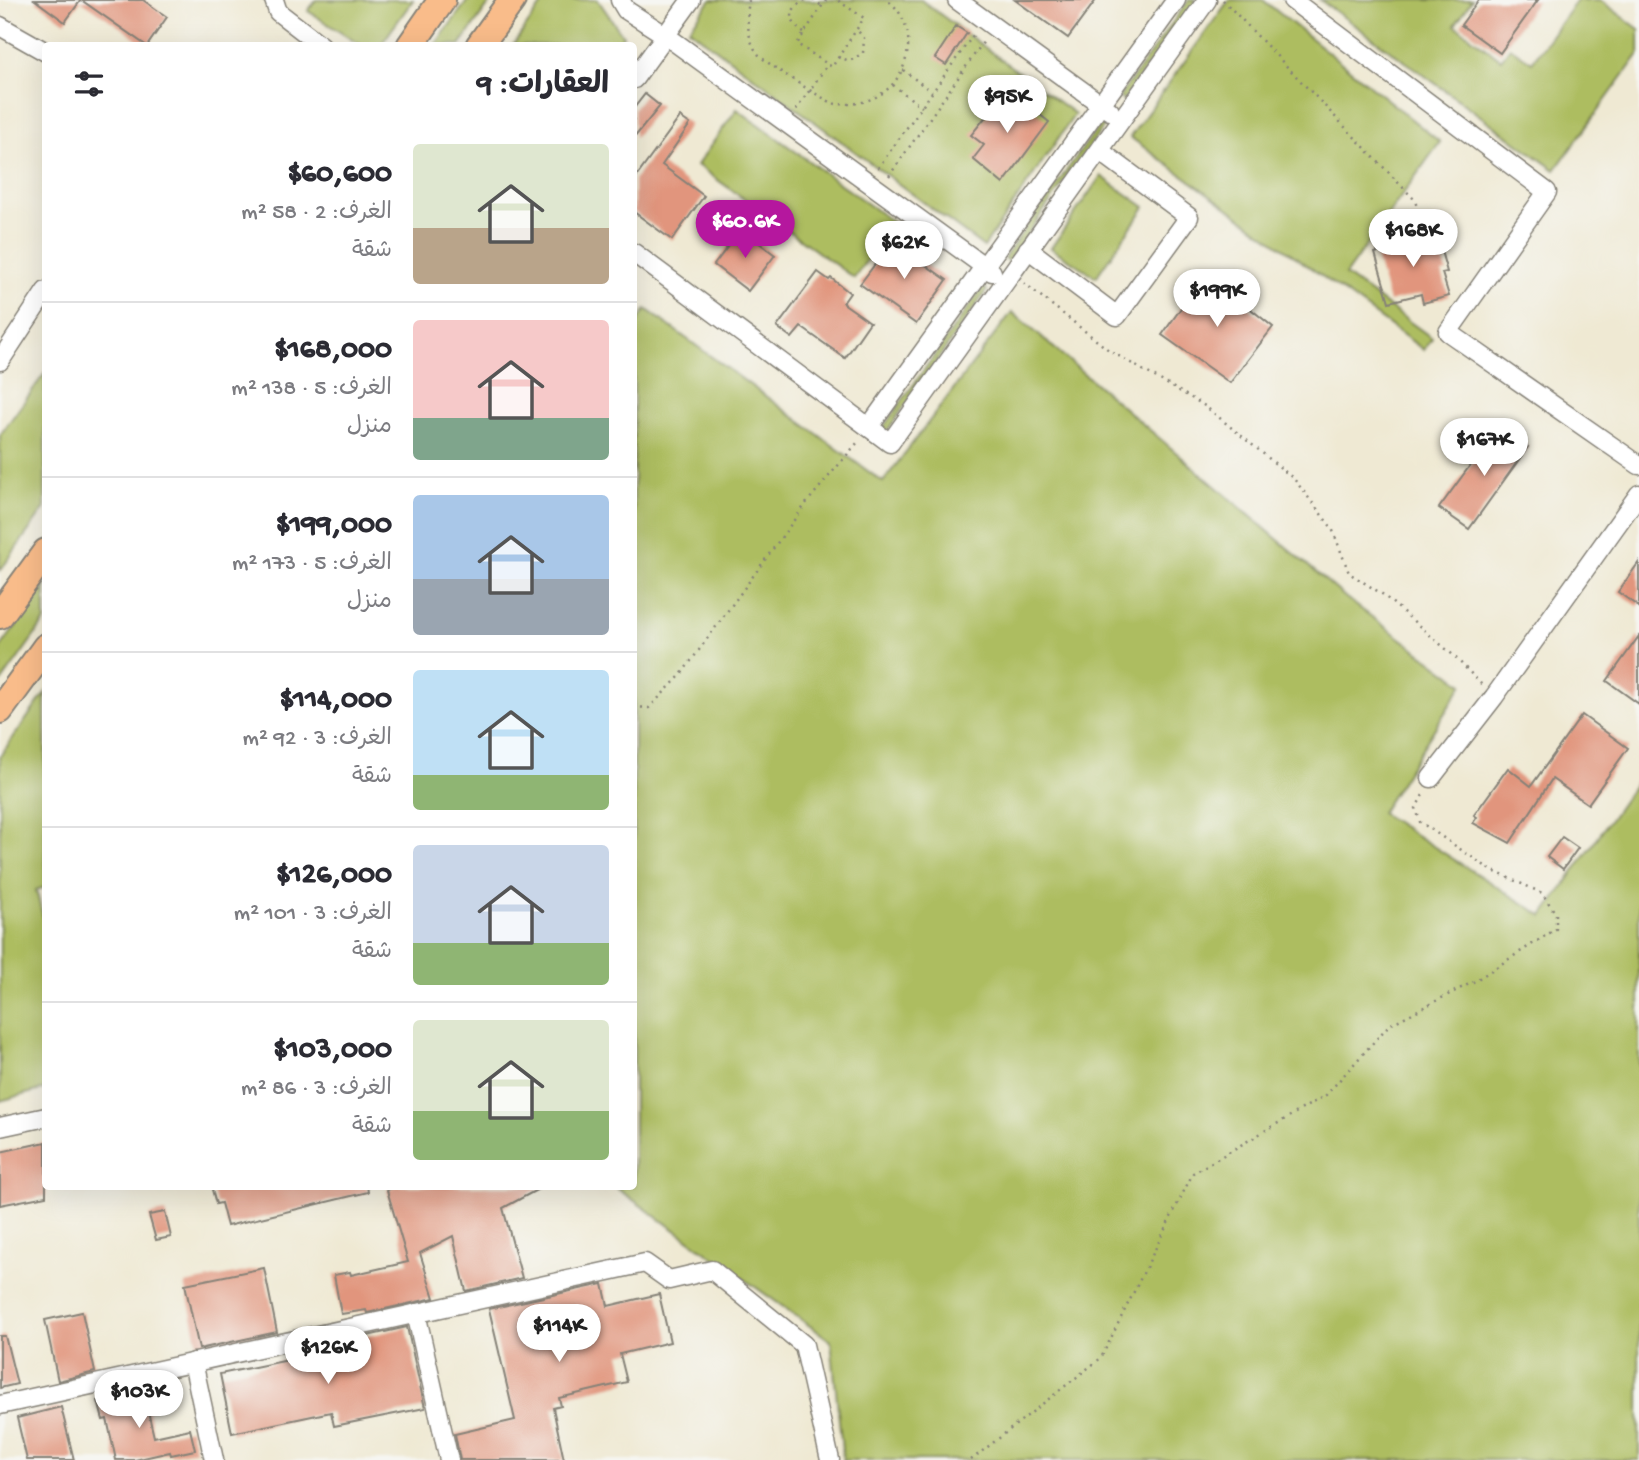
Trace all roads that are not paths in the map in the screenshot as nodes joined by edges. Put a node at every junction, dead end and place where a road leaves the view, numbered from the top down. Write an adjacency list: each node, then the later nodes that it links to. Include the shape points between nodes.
1 (274, 0): 12 (street, via 278,12)
2 (443, 0): 13 (highway)
3 (512, 0): 14 (highway)
4 (620, 0): 11 (street, via 626,10)
5 (691, 0): 11 (street)
6 (957, 0): 17 (street)
7 (1176, 0): 17 (street)
8 (1207, 0): 18 (street)
9 (1292, 0): 27 (street, via 1546,192 1448,332)
10 (0, 26): 15 (street)
11 (665, 35): 16 (street); 22 (street)
12 (317, 42)
13 (413, 42)
14 (482, 42)
15 (42, 50)
16 (637, 75)
17 (1101, 105): 18 (street); 22 (street)
18 (1122, 120): 19 (street)
19 (1100, 150): 20 (street); 20 (street, via 1189,217 1117,316)
20 (1028, 249): 23 (street)
21 (637, 255): 26 (street)
22 (984, 267): 23 (street); 26 (street)
23 (1007, 277): 26 (street, via 890,443)
24 (42, 298): 25 (street)
25 (0, 361)
26 (869, 427)
27 (1639, 465)
28 (1639, 494): 33 (street)
29 (42, 557): 30 (highway)
30 (0, 615)
31 (42, 652): 32 (highway)
32 (0, 710)
33 (1431, 778)
34 (42, 1118): 35 (street)
35 (0, 1127)
36 (416, 1313): 37 (street); 40 (street); 41 (street, via 645,1263 669,1280 712,1270 804,1345)
37 (194, 1362): 38 (street); 39 (street)
38 (0, 1405)
39 (214, 1460)
40 (449, 1460)
41 (831, 1460)

